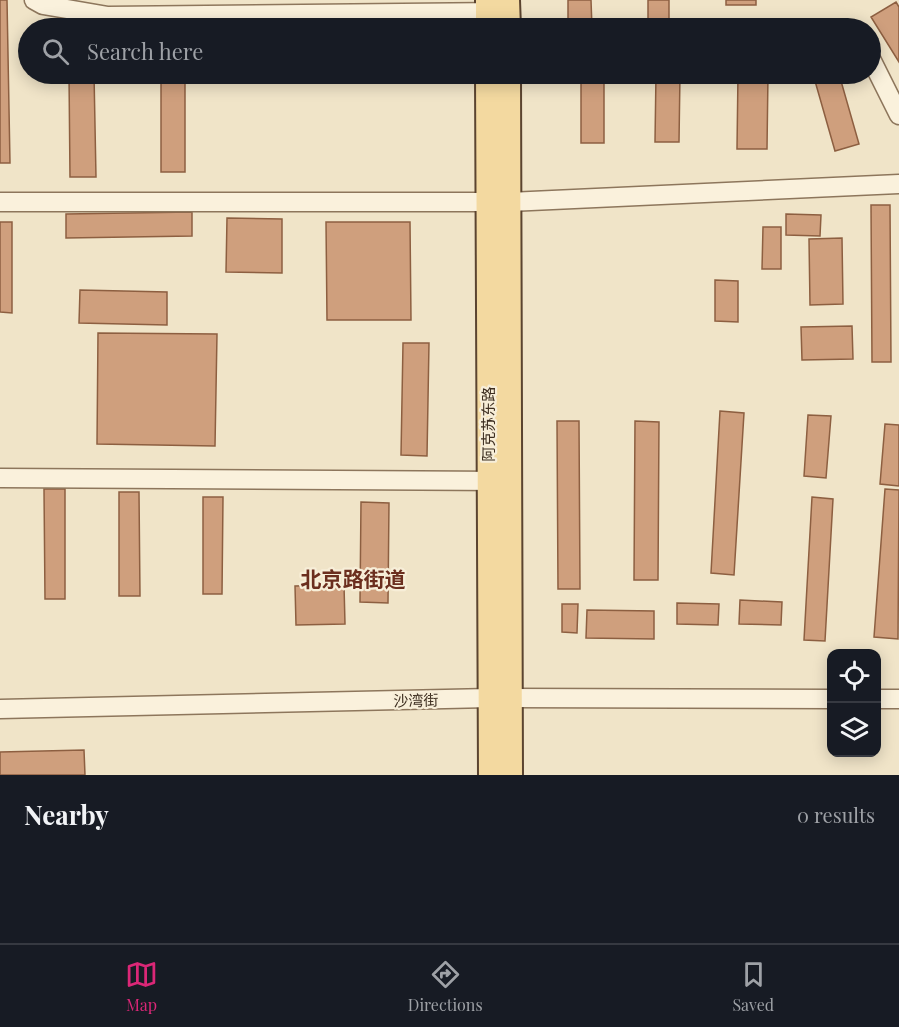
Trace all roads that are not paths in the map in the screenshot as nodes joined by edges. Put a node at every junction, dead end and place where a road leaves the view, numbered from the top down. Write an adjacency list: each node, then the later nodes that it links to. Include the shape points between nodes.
1 (34, 0): 2 (street, via 108,16)
2 (498, 13)
3 (881, 79): 6 (street)
4 (488, 84): 9 (main road, 阿克苏东路)
5 (508, 84): 9 (main road, 阿克苏东路)
6 (899, 115)
7 (899, 184): 9 (street)
8 (0, 202): 9 (street)
9 (498, 202): 11 (main road, 阿克苏东路)
10 (0, 478): 11 (street)
11 (500, 481): 12 (main road, 阿克苏东路)
12 (501, 698): 13 (street, 沙湾街); 16 (street, 沙湾街); 17 (main road, 阿克苏东路); 18 (main road, 阿克苏东路)
13 (827, 699)
14 (881, 699): 15 (street)
15 (899, 699)
16 (0, 709)
17 (490, 775)
18 (512, 775)

